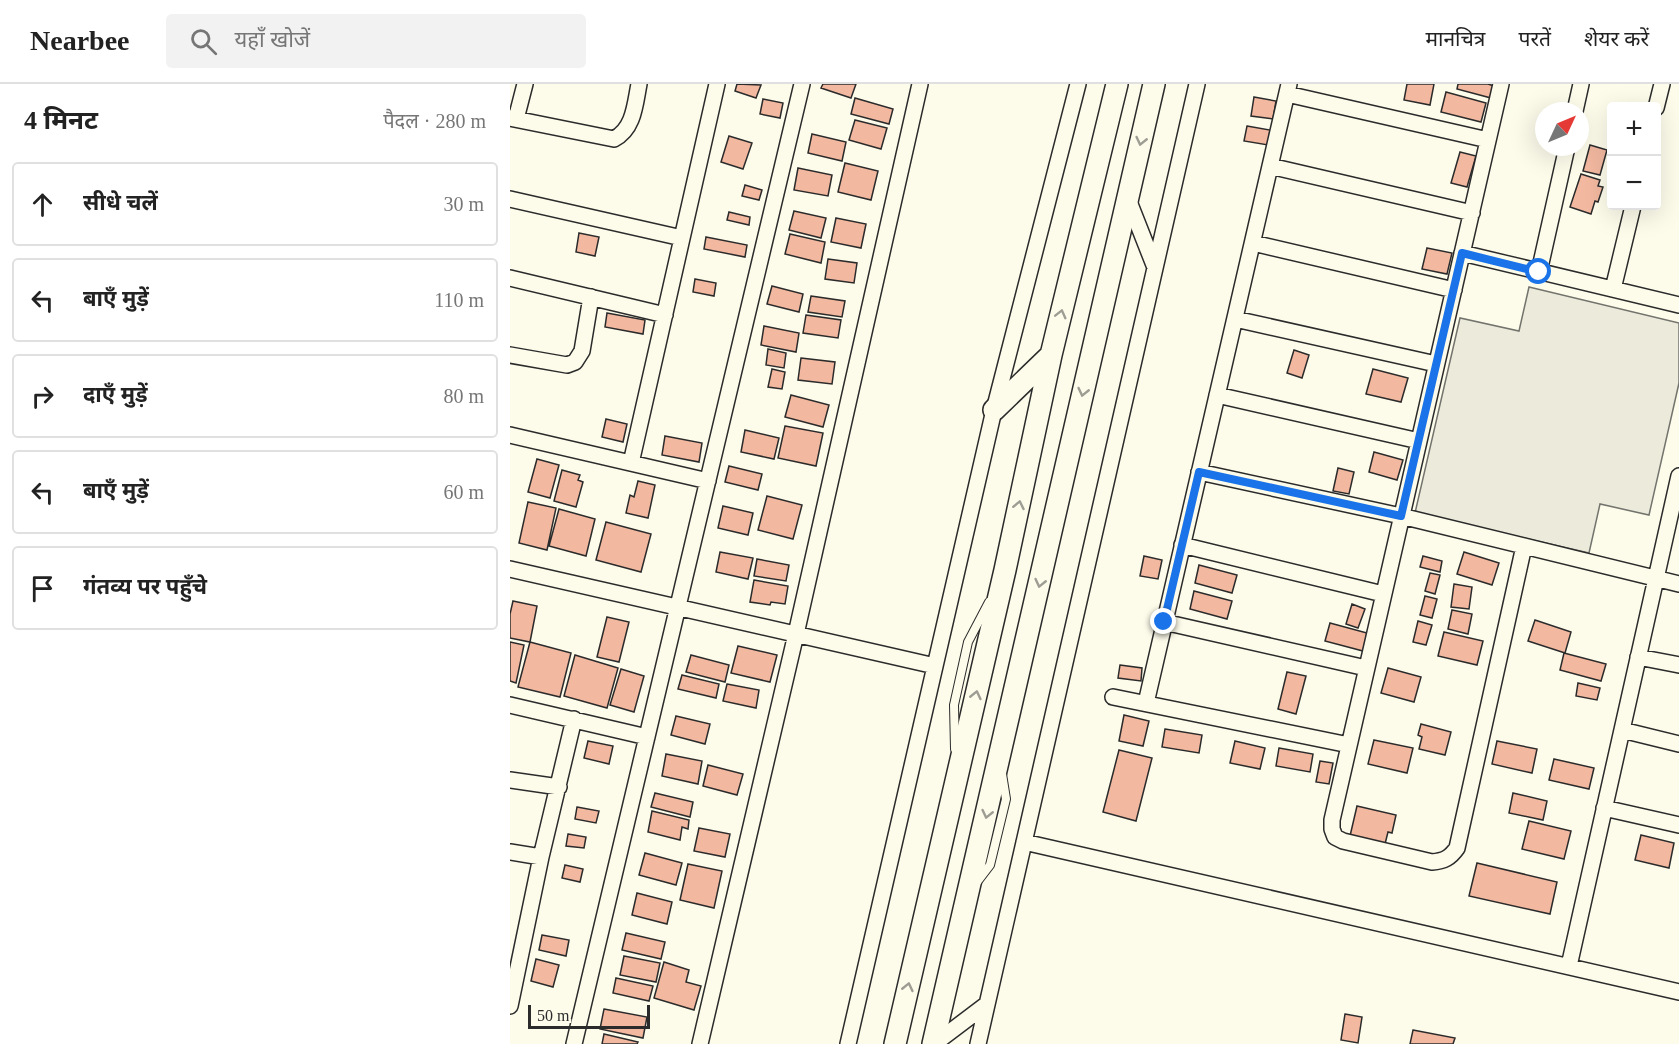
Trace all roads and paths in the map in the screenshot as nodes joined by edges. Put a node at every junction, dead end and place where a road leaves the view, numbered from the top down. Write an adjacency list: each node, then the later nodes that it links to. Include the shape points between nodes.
1 (525, 84): 16 (street)
2 (639, 84): 16 (street, via 628,128 614,139)
3 (715, 84): 24 (street)
4 (802, 84): 46 (street)
5 (920, 84): 57 (street)
6 (1077, 84): 40 (street)
7 (1117, 84): 37 (street, one-way to 7)
8 (1154, 84): 21 (street, one-way to 21)
9 (1197, 84): 27 (street)
10 (1501, 84): 17 (street)
11 (1579, 84): 14 (street)
12 (1662, 84): 15 (street)
13 (1288, 89): 17 (street); 19 (street)
14 (1576, 102)
15 (1658, 102)
16 (513, 119)
17 (1488, 140): 23 (street)
18 (1565, 156): 28 (street)
19 (1270, 166): 23 (street); 25 (street)
20 (510, 199): 24 (street)
21 (1128, 199): 27 (street); 87 (street, one-way to 87)
22 (1632, 210): 30 (street)
23 (1472, 213): 26 (street)
24 (682, 238): 34 (street)
25 (1252, 243): 31 (street); 35 (street)
26 (1462, 253): 28 (street); 31 (street)
27 (1154, 266): 74 (street)
28 (1539, 272): 30 (street)
29 (510, 278): 32 (street)
30 (1613, 289): 33 (street)
31 (1454, 290): 38 (street)
32 (591, 297): 34 (street); 36 (street, via 582,351 575,362 567,365)
33 (1679, 305)
34 (665, 315): 43 (street)
35 (1235, 320): 38 (street); 39 (street)
36 (510, 355)
37 (1051, 355): 40 (street); 86 (street, one-way to 37)
38 (1436, 364): 42 (street)
39 (1217, 395): 42 (street); 44 (street)
40 (994, 410): 60 (street)
41 (510, 435): 43 (street)
42 (1419, 441): 48 (street)
43 (631, 463): 46 (street)
44 (1199, 472): 48 (street); 49 (street)
45 (1679, 476): 47 (street)
46 (708, 481): 55 (street)
47 (1676, 504): 52 (street)
48 (1401, 516): 50 (street); 54 (street)
49 (1182, 545): 54 (street); 56 (street)
50 (1524, 546): 52 (street); 69 (street, via 1457,848 1451,856 1432,862 1335,837 1332,820)
51 (510, 568): 55 (street)
52 (1656, 578): 53 (street); 58 (street)
53 (1679, 584)
54 (1383, 594): 61 (street)
55 (678, 607): 57 (street); 67 (street)
56 (1164, 622): 61 (street); 63 (street)
57 (796, 634): 60 (street); 84 (street)
58 (1638, 657): 59 (street); 66 (street)
59 (1679, 665)
60 (935, 666): 85 (street)
61 (1366, 668): 69 (street)
62 (1113, 697): 63 (street)
63 (1146, 703): 69 (street)
64 (510, 705): 65 (street)
65 (574, 719): 67 (street); 71 (street)
66 (1622, 730): 68 (street); 72 (street)
67 (647, 737): 83 (street)
68 (1679, 744)
69 (1349, 745)
70 (510, 780): 71 (street)
71 (559, 787): 76 (street)
72 (1604, 808): 73 (street); 79 (street)
73 (1679, 825)
74 (1024, 842): 79 (street); 81 (street)
75 (510, 852): 76 (street)
76 (541, 857): 78 (street)
77 (510, 933): 78 (street)
78 (525, 936): 82 (street)
79 (1569, 966): 80 (street)
80 (1679, 992)
81 (987, 1004): 87 (street); 88 (street)
82 (510, 1006)
83 (574, 1044)
84 (700, 1044)
85 (848, 1044)
86 (895, 1044)
87 (934, 1044)
88 (978, 1044)

